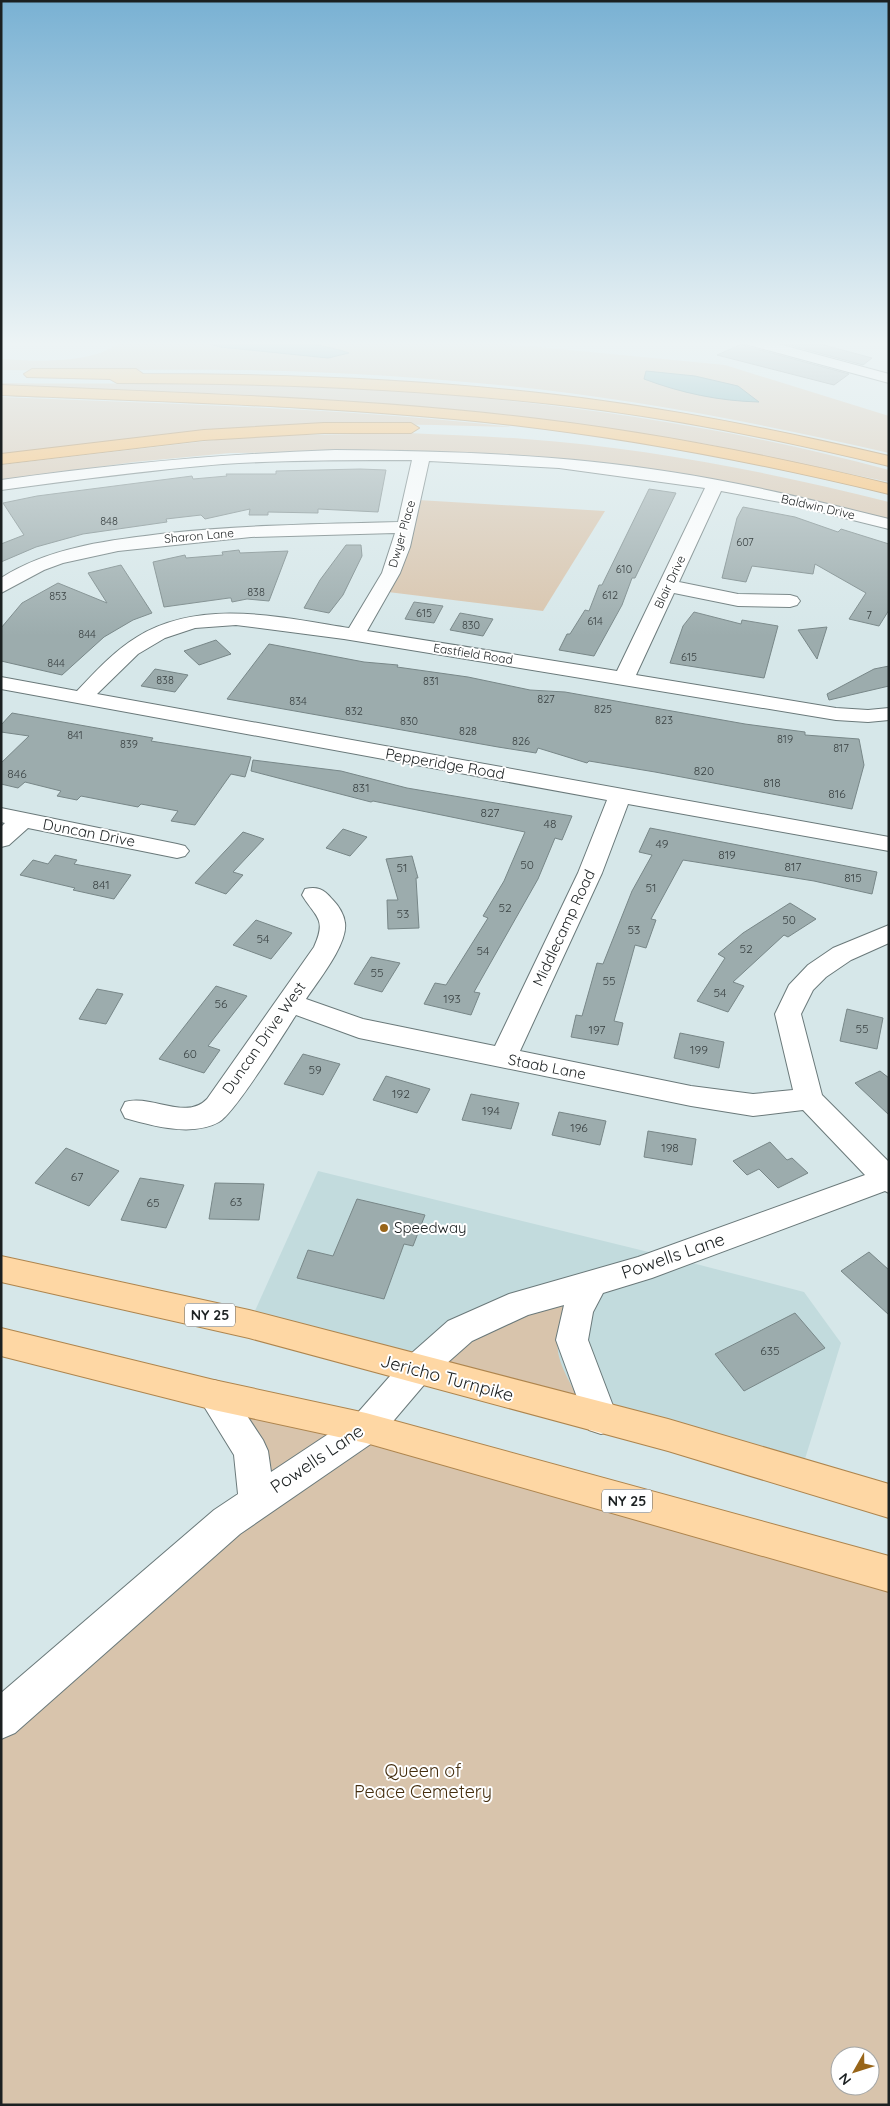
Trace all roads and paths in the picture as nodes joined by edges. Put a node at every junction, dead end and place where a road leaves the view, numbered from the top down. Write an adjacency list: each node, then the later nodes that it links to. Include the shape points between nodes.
1 (160, 439): 6 (highway)
2 (580, 439): 10 (highway, via 693,453)
3 (647, 439): 10 (highway, via 781,463)
4 (790, 439): 7 (highway)
5 (422, 455): 8 (street, Baldwin Drive, via 317,454 198,460 99,470); 9 (street, Baldwin Drive, via 565,464); 12 (street, Dwyer Place)
6 (1, 459)
7 (889, 461)
8 (1, 485)
9 (714, 485): 11 (street, Baldwin Drive); 13 (street, Blair Drive)
10 (882, 488)
11 (889, 524)
12 (405, 527): 14 (street, Sharon Lane, via 226,533 113,546 41,565); 16 (street, Dwyer Place, via 391,573)
13 (669, 586): 15 (street, via 738,600); 17 (street, Blair Drive)
14 (1, 587)
15 (790, 601)
16 (355, 635): 17 (street, Eastfield Road); 19 (street, Eastfield Road, via 252,619 195,622 159,632 136,644)
17 (624, 678): 20 (street, Eastfield Road, via 836,714)
18 (1, 683): 19 (street, Pepperidge Road)
19 (82, 698): 21 (street, Pepperidge Road)
20 (889, 714)
21 (620, 796): 24 (street, Pepperidge Road); 29 (street, Middlecamp Road, via 590,872)
22 (12, 817): 23 (street); 25 (street, Duncan Drive)
23 (1, 840)
24 (889, 844)
25 (177, 851)
26 (314, 895): 28 (street, Duncan Drive West, via 324,903 333,920 333,929 326,947)
27 (889, 933): 30 (street, via 842,954 817,971 802,985 788,1014)
28 (290, 1003): 29 (street, Staab Lane, via 359,1028); 31 (street, Duncan Drive West, via 212,1113 188,1120)
29 (503, 1058): 30 (street, Staab Lane, via 753,1106)
30 (809, 1099): 32 (street)
31 (135, 1110)
32 (888, 1179): 34 (street, Powells Lane)
33 (1, 1269): 36 (main road, Jericho Turnpike / NY 25, via 249,1324)
34 (592, 1284): 36 (street, Powells Lane, via 520,1304 460,1331); 38 (street, via 577,1311 572,1340)
35 (1, 1342): 37 (main road, NY 25)
36 (417, 1369): 38 (main road, Jericho Turnpike / NY 25); 39 (street, Powells Lane)
37 (214, 1395): 39 (main road, NY 25); 40 (street, via 251,1451)
38 (601, 1419): 41 (main road, Jericho Turnpike / NY 25, via 668,1435)
39 (366, 1428): 40 (street, Powells Lane); 42 (main road, NY 25)
40 (256, 1500): 43 (street, Powells Lane)
41 (889, 1502)
42 (889, 1574)
43 (1, 1719)

